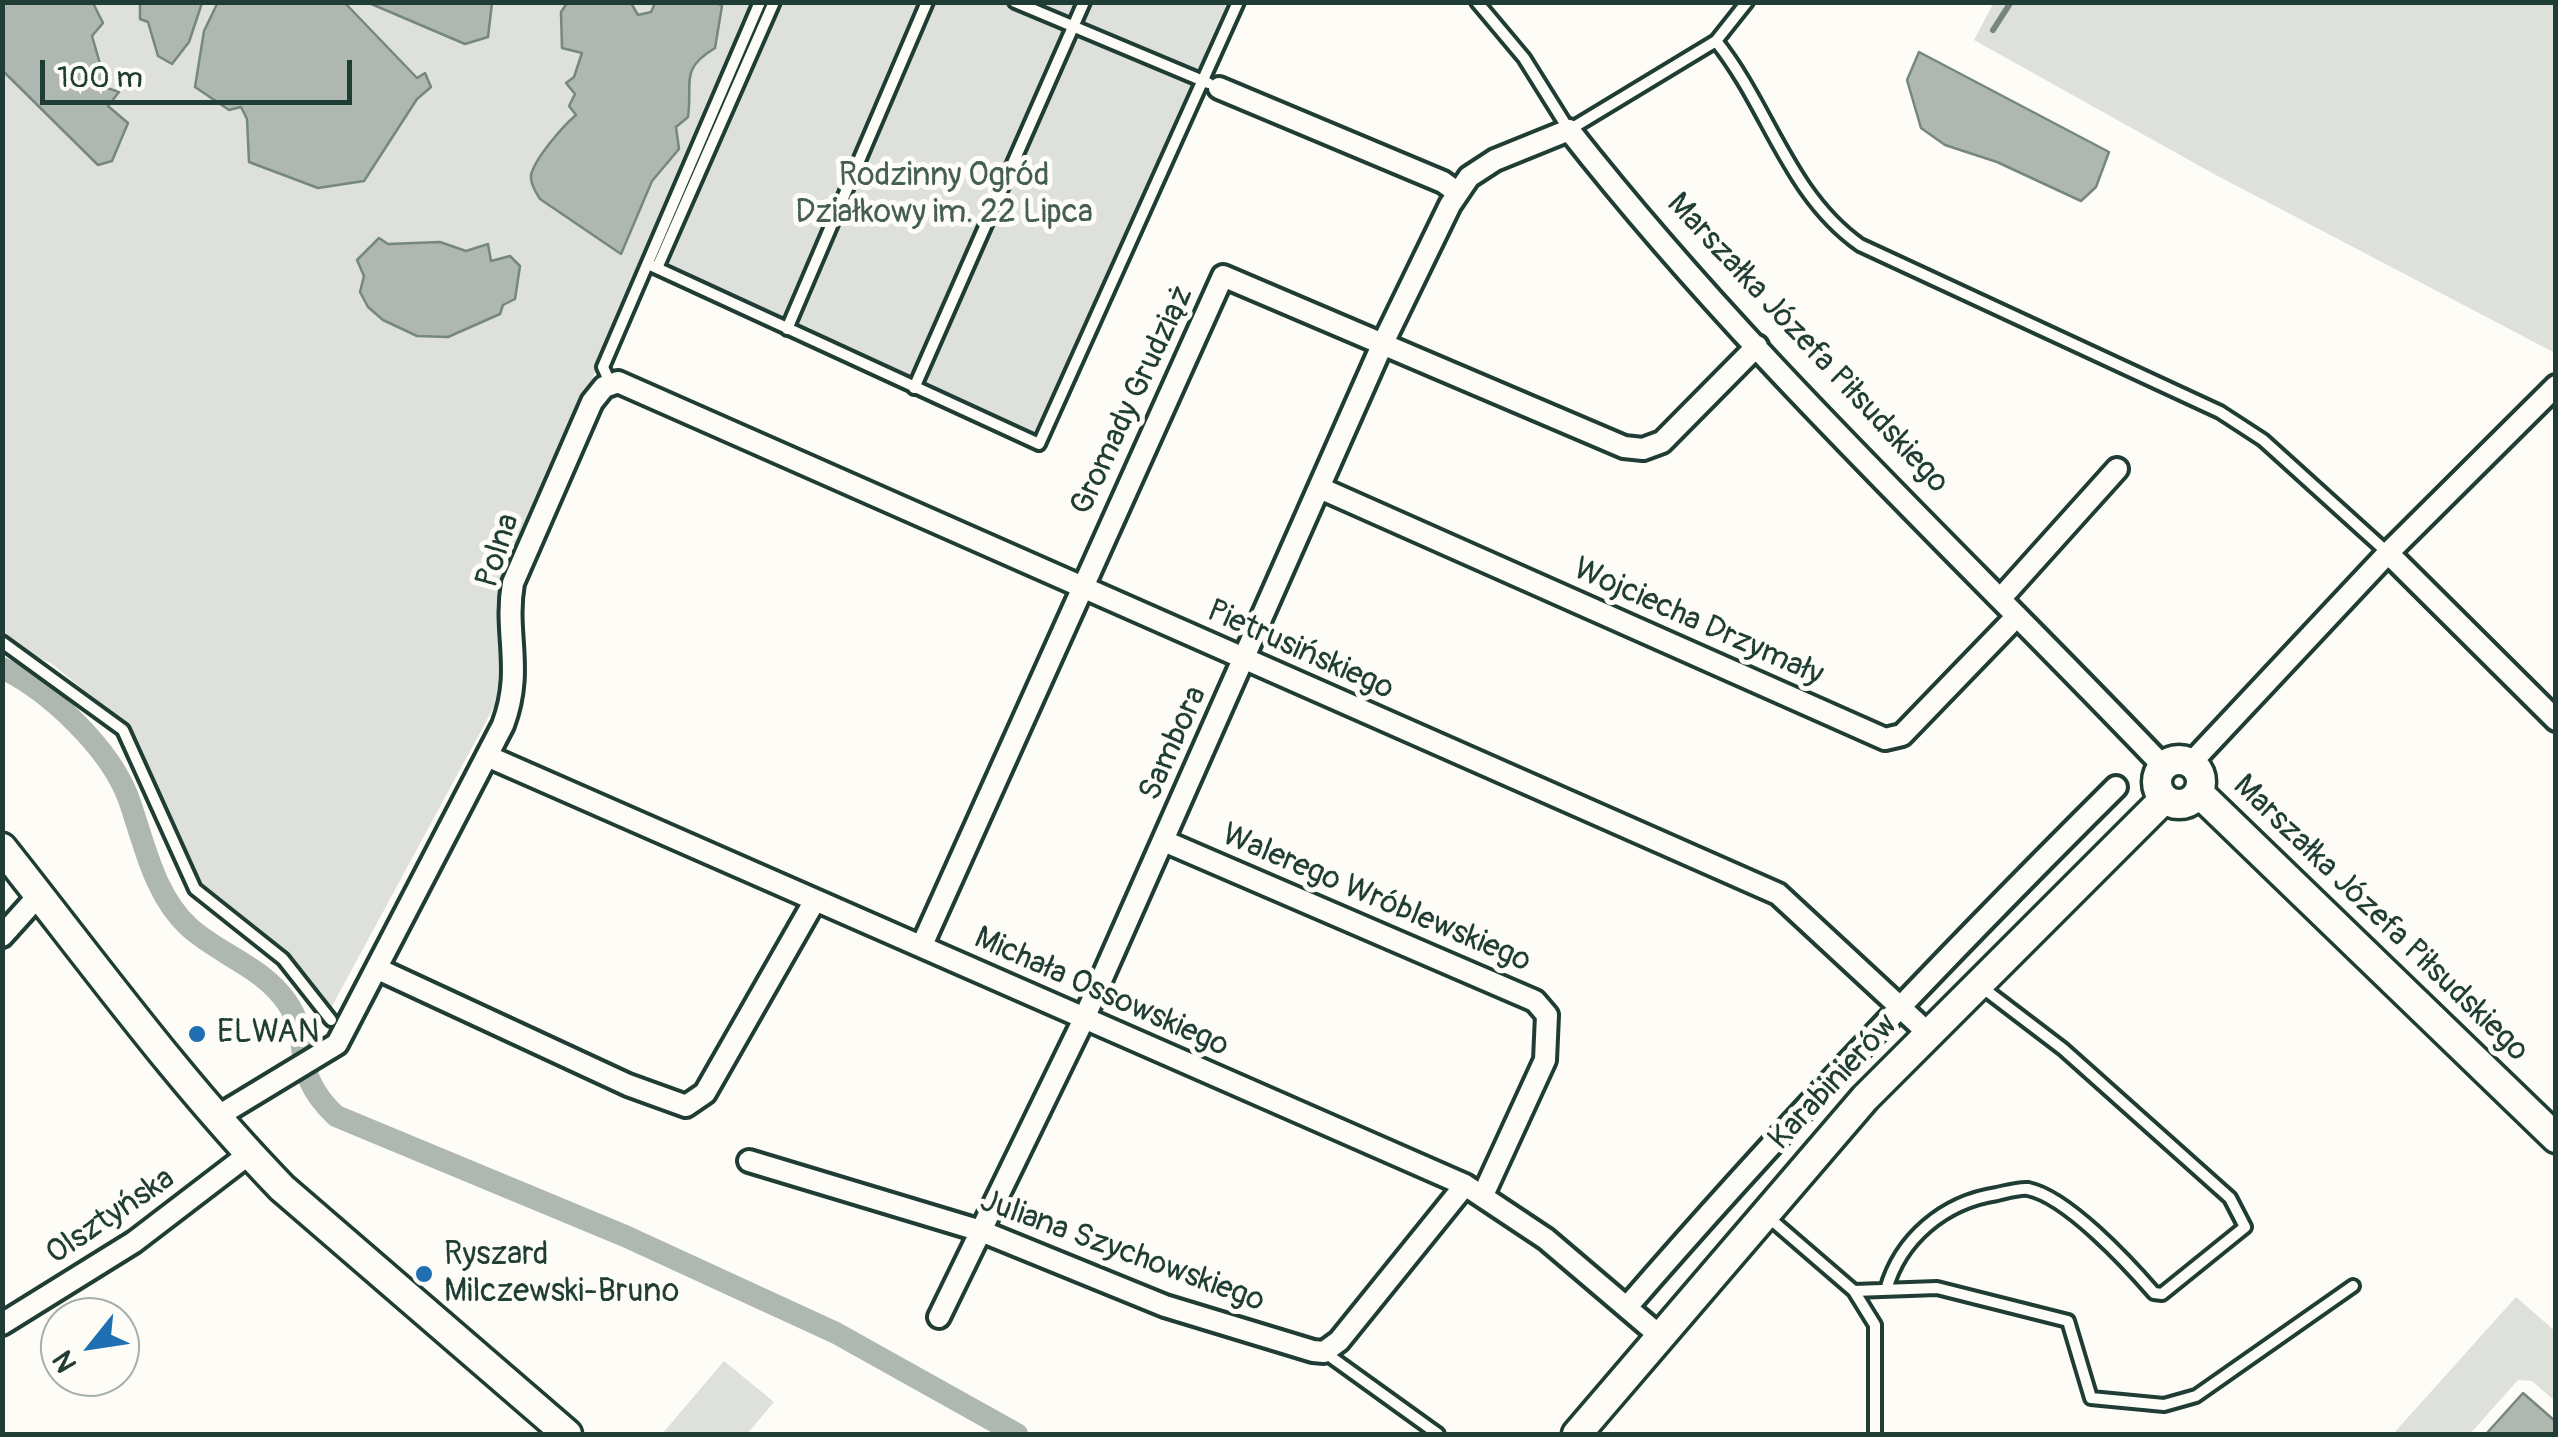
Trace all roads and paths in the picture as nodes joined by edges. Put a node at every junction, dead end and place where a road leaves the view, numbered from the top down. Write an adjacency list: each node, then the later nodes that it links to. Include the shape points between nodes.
1 (760, 2): 14 (lane, Polna)
2 (774, 2): 14 (lane)
3 (926, 2): 15 (lane)
4 (1016, 2): 9 (lane)
5 (1084, 2): 9 (lane)
6 (1238, 2): 11 (lane)
7 (1477, 2): 12 (lane, via 1524,58)
8 (1747, 2): 10 (lane)
9 (1074, 27): 11 (lane); 20 (lane)
10 (1716, 41): 12 (lane); 23 (lane, via 1814,204 1834,226 1860,245 2220,412 2263,440)
11 (1211, 84): 13 (street); 20 (lane, via 1039,444)
12 (1570, 130): 13 (street, Sambora, via 1495,160); 17 (street, Marszałka Józefa Piłsudskiego, via 1637,216)
13 (1458, 193): 16 (street, Sambora)
14 (652, 266): 15 (lane); 18 (lane, Polna, via 603,367)
15 (787, 329): 20 (lane)
16 (1384, 343): 17 (street, Gromady Grudziąż, via 1624,448 1643,449 1662,442); 22 (street, Sambora); 24 (street, Gromady Grudziąż, via 1223,276)
17 (1757, 346): 25 (street, Marszałka Józefa Piłsudskiego)
18 (610, 384): 24 (street, Pietrusińskiego, via 626,384); 30 (street, Polna, via 592,402 513,583 514,682)
19 (2556, 386): 23 (street)
20 (914, 388)
21 (2117, 469): 25 (street)
22 (1320, 488): 26 (street, Wojciecha Drzymały, via 1885,739 1902,735); 28 (street, Sambora)
23 (2388, 553): 29 (street); 31 (street)
24 (1082, 584): 28 (street, Pietrusińskiego); 40 (street, Gromady Grudziąż)
25 (2001, 598): 26 (street, Marszałka Józefa Piłsudskiego)
26 (2017, 616): 31 (street, Marszałka Józefa Piłsudskiego)
27 (2, 642): 44 (lane, via 123,730 195,890 283,958)
28 (1245, 660): 35 (street, Sambora); 43 (street, Pietrusińskiego, via 1778,894)
29 (2556, 720)
30 (487, 756): 38 (street, Michała Ossowskiego); 41 (street, Polna)
31 (2177, 765): 33 (main road, via 2201,780); 34 (main road, via 2156,783)
32 (2116, 787): 43 (street)
33 (2199, 793): 34 (main road, via 2183,804); 48 (main road, Marszałka Józefa Piłsudskiego)
34 (2164, 799): 42 (main road, Karabinierów)
35 (1164, 841): 45 (street, Sambora); 51 (street, Walerego Wróblewskiego, via 1535,1001 1547,1015 1545,1060)
36 (2, 848): 37 (main road)
37 (39, 894): 39 (street); 47 (main road)
38 (814, 902): 40 (street, Michała Ossowskiego); 41 (street, via 706,1094 686,1106)
39 (2, 936)
40 (922, 944): 45 (street, Michała Ossowskiego)
41 (378, 969): 47 (street, Polna, via 337,1044)
42 (1977, 984): 46 (main road, Karabinierów); 55 (lane, via 2063,1049 2230,1198 2245,1228 2162,1294 2096,1232 2028,1189 1984,1196 1942,1214 1912,1239 1894,1262)
43 (1899, 1006): 46 (street, Pietrusińskiego); 57 (street)
44 (330, 1020)
45 (1084, 1021): 51 (street, Michała Ossowskiego); 53 (street, Sambora)
46 (1928, 1033): 52 (main road, Karabinierów)
47 (215, 1118): 49 (main road)
48 (2556, 1138)
49 (249, 1154): 59 (street, Olsztyńska, via 134,1242); 62 (main road)
50 (749, 1162): 53 (street, Juliana Szychowskiego)
51 (1474, 1190): 57 (street, Michała Ossowskiego, via 1546,1238); 61 (street)
52 (1763, 1212): 56 (lane); 60 (main road, Karabinierów)
53 (981, 1231): 58 (street, Sambora); 61 (street, Juliana Szychowskiego, via 1165,1306)
54 (2353, 1286): 55 (lane, via 2196,1396 2164,1405 2091,1398 2068,1321 1937,1288)
55 (1886, 1290): 56 (lane)
56 (1854, 1291): 65 (lane, via 1875,1324)
57 (1627, 1308): 60 (street, Michała Ossowskiego)
58 (940, 1317)
59 (2, 1324)
60 (1660, 1336): 64 (main road, Karabinierów)
61 (1324, 1352): 63 (lane)
62 (567, 1434)
63 (1438, 1434)
64 (1577, 1434)
65 (1875, 1434)

